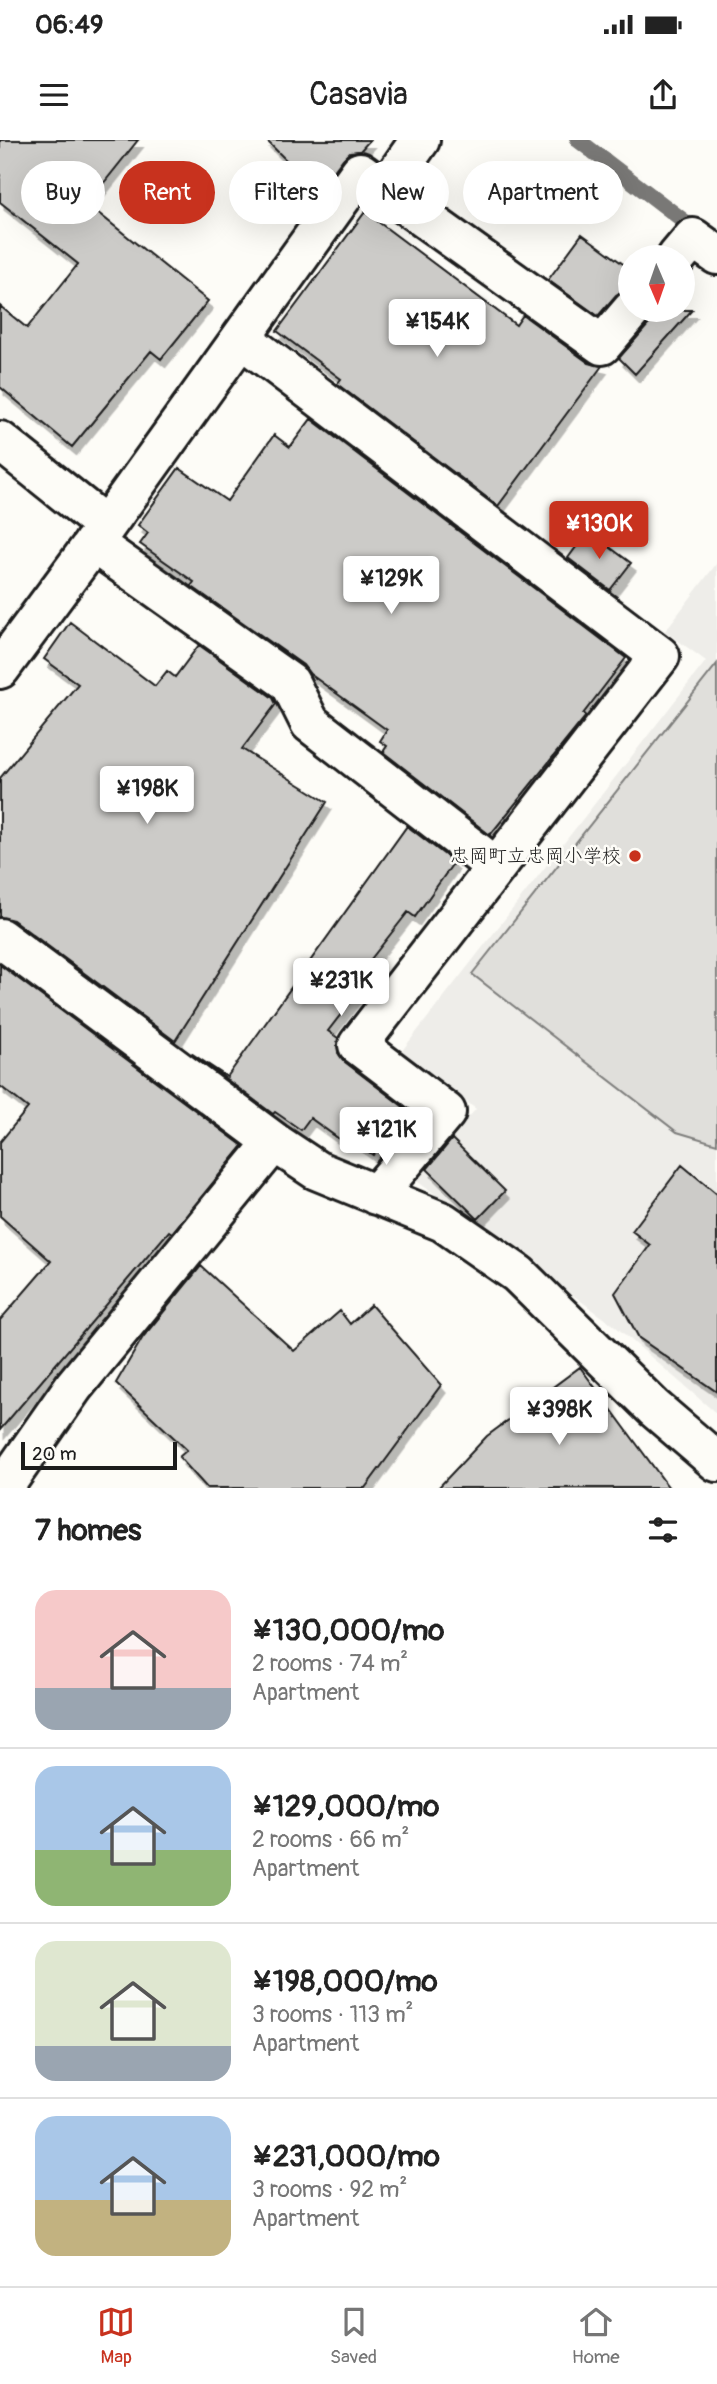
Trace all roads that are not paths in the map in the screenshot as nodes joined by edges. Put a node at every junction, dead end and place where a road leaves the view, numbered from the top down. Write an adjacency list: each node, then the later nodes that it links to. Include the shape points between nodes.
1 (420, 140): 2 (street)
2 (405, 161)
3 (356, 178): 8 (street)
4 (433, 224): 7 (street, via 602,345)
5 (687, 245): 6 (street, via 693,238)
6 (717, 255)
7 (622, 322)
8 (241, 338): 10 (street); 12 (street, via 660,656)
9 (0, 442): 10 (street)
10 (100, 534): 11 (street); 12 (street, via 290,683 310,723)
11 (0, 669)
12 (496, 867): 15 (street, via 358,1045 446,1112)
13 (0, 938): 14 (street)
14 (274, 1142): 15 (street, via 316,1170); 17 (street, via 74,1386)
15 (376, 1195): 16 (street, via 443,1222 518,1274 654,1408)
16 (717, 1462)
17 (3, 1488)

